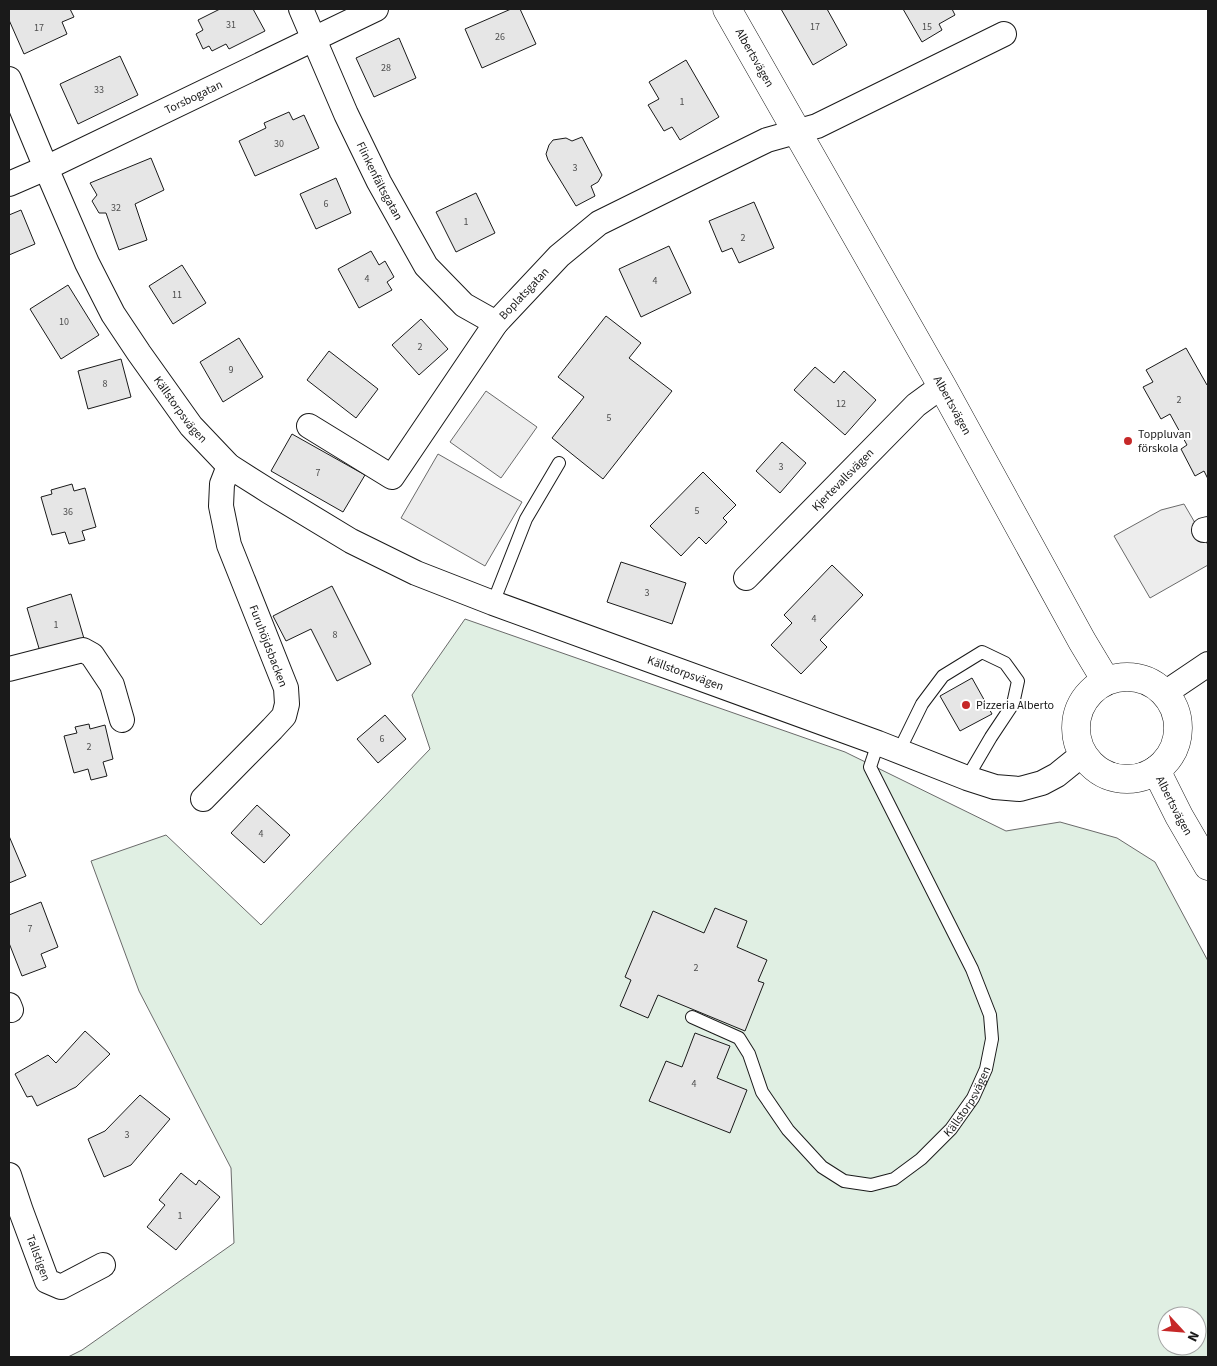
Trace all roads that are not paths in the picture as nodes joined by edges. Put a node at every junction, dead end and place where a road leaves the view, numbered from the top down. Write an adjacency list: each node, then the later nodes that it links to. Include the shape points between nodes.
1 (301, 9): 5 (street, Flinkenfältsgatan)
2 (376, 9): 5 (street, Torsbogatan)
3 (727, 9): 7 (street, Albertsvägen)
4 (1004, 34): 7 (street, via 837,117)
5 (314, 40): 8 (street, Torsbogatan); 10 (street, Flinkenfältsgatan, via 378,182 426,266 464,305)
6 (9, 79): 8 (street, Källstorpsvägen)
7 (797, 132): 10 (street, Boplatsgatan, via 767,140 599,223 559,256); 11 (street, Albertsvägen)
8 (46, 168): 9 (street, Torsbogatan); 14 (street, Källstorpsvägen, via 113,314 191,426)
9 (9, 184)
10 (496, 323): 12 (street, Boplatsgatan, via 392,477)
11 (942, 386): 15 (street, Kjertevallsvägen, via 916,405); 19 (street, Albertsvägen)
12 (309, 426)
13 (559, 464): 16 (lane, via 526,518)
14 (229, 466): 16 (street, Källstorpsvägen, via 351,541 416,573); 26 (street, Furuhöjdsbacken, via 222,484 220,506 229,545 286,688 287,704 284,716 272,730)
15 (746, 578)
16 (493, 603): 22 (street, Källstorpsvägen)
17 (1208, 664): 20 (street)
18 (9, 669): 21 (street, via 83,650 92,654 112,685)
19 (1106, 681): 20 (street, via 1138,677 1148,680); 23 (street, via 1086,697 1078,712 1077,738)
20 (1165, 693): 24 (street, via 1176,710 1178,729 1174,748)
21 (122, 720)
22 (889, 747): 25 (street, Källstorpsvägen); 25 (lane, Källstorpsvägen, via 943,676 982,652 1005,663 1018,680 1013,704); 28 (lane, Källstorpsvägen, via 870,767 972,969 990,1016 992,1039 986,1069 973,1098 951,1129 921,1159 894,1179 871,1185 844,1181 822,1167 788,1130 762,1092 749,1054 739,1038)
23 (1083, 754): 24 (street, via 1099,770 1112,777 1142,777); 25 (street, Källstorpsvägen, via 1057,775 1020,789 995,787)
24 (1156, 770): 27 (street, Albertsvägen)
25 (967, 778)
26 (202, 799)
27 (1208, 866)
28 (692, 1017)
29 (9, 1175): 30 (street, Tallstigen, via 47,1281 61,1287)
30 (103, 1265)

